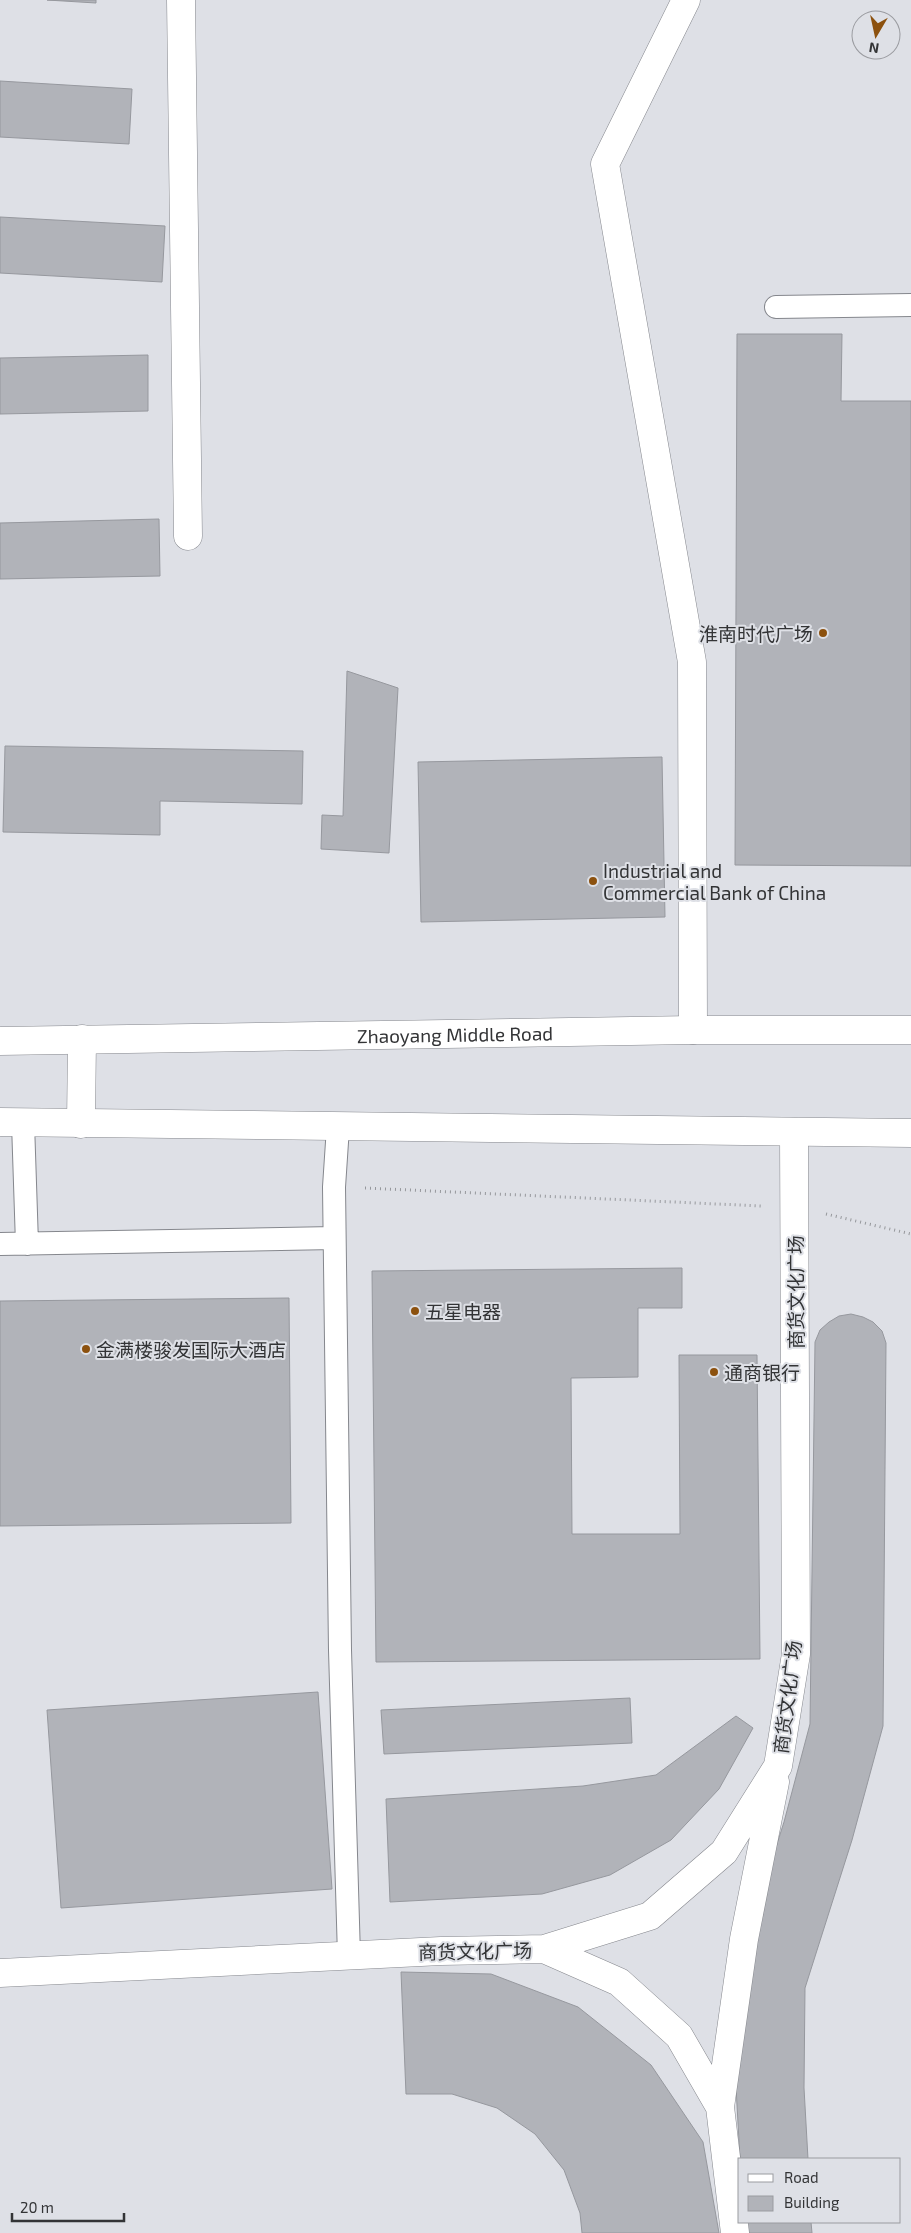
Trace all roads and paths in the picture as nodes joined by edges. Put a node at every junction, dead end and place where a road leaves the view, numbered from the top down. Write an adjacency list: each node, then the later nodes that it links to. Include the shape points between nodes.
1 (181, 0): 5 (street)
2 (686, 0): 6 (street, via 605,164 692,662)
3 (911, 305): 4 (lane)
4 (776, 307)
5 (188, 536)
6 (693, 1030): 7 (street, Zhaoyang Middle Road); 8 (street, Zhaoyang Middle Road)
7 (911, 1030)
8 (82, 1039): 9 (street, Zhaoyang Middle Road); 11 (street)
9 (0, 1041)
10 (12, 1123): 11 (street); 20 (lane)
11 (81, 1124): 12 (street)
12 (338, 1126): 13 (street); 15 (lane)
13 (794, 1132): 14 (street); 16 (street, 商货文化广场)
14 (911, 1133)
15 (334, 1187): 16 (path); 18 (lane)
16 (795, 1207): 17 (path); 21 (street, 商货文化广场, via 796,1654)
17 (911, 1234)
18 (334, 1238): 20 (lane); 23 (lane, via 340,1650)
19 (0, 1244): 20 (lane)
20 (27, 1244)
21 (778, 1766): 22 (street, 商货文化广场, via 724,1852 650,1916); 25 (street, via 744,1940)
22 (544, 1949): 23 (street, 商货文化广场); 25 (street, via 619,1982 679,2036)
23 (349, 1956): 24 (street, 商货文化广场)
24 (0, 1973)
25 (720, 2107): 26 (street)
26 (735, 2233)

